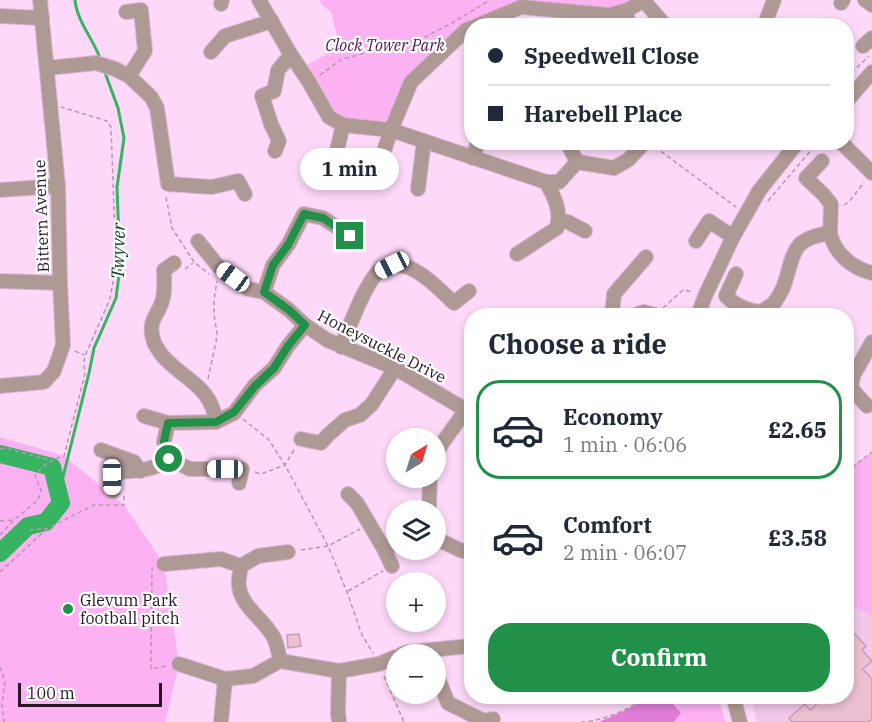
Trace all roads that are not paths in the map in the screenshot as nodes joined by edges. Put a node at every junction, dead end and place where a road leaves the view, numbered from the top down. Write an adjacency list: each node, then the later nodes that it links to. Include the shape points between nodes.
1 (40, 0): 8 (street, Bittern Avenue)
2 (259, 0): 13 (street)
3 (645, 0): 6 (street); 11 (street)
4 (774, 0): 12 (street)
5 (155, 8): 19 (street, via 134,11 145,51)
6 (625, 11): 9 (street, via 610,15 521,7); 10 (street)
7 (0, 16): 8 (street)
8 (42, 18): 17 (street, Bittern Avenue)
9 (505, 18)
10 (627, 18)
11 (659, 18)
12 (767, 18)
13 (272, 21): 15 (street, via 225,36); 16 (street)
14 (464, 32): 23 (street, via 411,82)
15 (211, 52)
16 (291, 55): 22 (street, via 329,117); 32 (street, via 278,70 274,91 262,96 279,141)
17 (47, 68): 19 (street, via 96,63); 40 (street, Bittern Avenue)
18 (872, 70): 20 (street); 21 (street)
19 (129, 76): 43 (street, via 152,97 157,108 167,190 238,181)
20 (854, 82)
21 (854, 92)
22 (343, 125): 23 (street); 37 (street, via 337,150)
23 (391, 130): 24 (street); 33 (street)
24 (424, 141): 34 (street); 41 (street, via 415,172)
25 (476, 150): 34 (street)
26 (571, 150): 36 (street)
27 (638, 150): 36 (street, via 615,168)
28 (782, 150): 45 (street, via 756,189)
29 (792, 150): 45 (street)
30 (801, 150): 45 (street)
31 (848, 150): 38 (street)
32 (275, 151)
33 (383, 154)
34 (473, 158): 39 (street)
35 (822, 161): 49 (street, via 806,178 831,206)
36 (577, 162): 39 (street, via 559,182)
37 (343, 166)
38 (869, 176)
39 (546, 182): 47 (street)
40 (58, 186): 42 (street); 60 (street, Bittern Avenue)
41 (418, 189)
42 (0, 190)
43 (245, 194)
44 (288, 210): 46 (street)
45 (749, 210): 51 (street)
46 (304, 214): 50 (street, via 323,218); 62 (street, via 273,265)
47 (559, 220): 48 (street); 54 (street, via 557,228)
48 (585, 231)
49 (830, 233): 57 (street, via 848,262); 66 (street, via 809,238 798,246)
50 (350, 236)
51 (733, 237): 53 (street, via 709,221); 64 (street)
52 (198, 241): 62 (street, Honeysuckle Drive, via 218,266 248,289)
53 (696, 242)
54 (517, 254)
55 (646, 257): 63 (street, via 614,294)
56 (174, 263): 78 (street, via 164,270 162,300 151,322 154,344 165,359 200,388)
57 (872, 273)
58 (736, 274): 65 (street, via 726,296)
59 (0, 282): 60 (street)
60 (60, 283): 72 (street, Bittern Avenue, via 63,345 54,370 44,382)
61 (469, 291): 69 (street, via 451,309 434,284 408,266 392,265 379,272 368,286)
62 (264, 292): 67 (street, Honeysuckle Drive)
63 (613, 308)
64 (701, 308)
65 (742, 308)
66 (772, 308)
67 (305, 325): 69 (street, Honeysuckle Drive); 78 (street, via 274,368 234,412)
68 (872, 342): 71 (street)
69 (341, 347): 70 (street, Honeysuckle Drive)
70 (395, 368): 75 (street, Honeysuckle Drive); 81 (street, via 372,404 328,435 324,448)
71 (854, 374)
72 (0, 386)
73 (854, 391): 74 (street)
74 (867, 406)
75 (464, 409)
76 (144, 416): 79 (street)
77 (464, 416): 80 (street)
78 (216, 422): 79 (street)
79 (168, 423): 83 (street, via 164,442)
80 (446, 438)
81 (301, 439)
82 (101, 450): 84 (street, via 134,462)
83 (169, 459): 84 (street); 85 (street, via 190,469 243,463)
84 (140, 471): 86 (street, via 121,471 112,477)
85 (239, 483)
86 (113, 491)
87 (348, 494): 88 (street)
88 (386, 542)
89 (446, 543): 90 (street)
90 (464, 551)
91 (288, 552): 94 (street, via 258,556)
92 (391, 560): 95 (street)
93 (158, 565): 94 (street, via 221,559)
94 (241, 566): 98 (street, via 239,586 244,601 275,640)
95 (392, 566)
96 (464, 647): 97 (street)
97 (446, 649)
98 (280, 661): 101 (street); 102 (street, via 254,676)
99 (386, 661): 101 (street)
100 (179, 663): 102 (street)
101 (339, 671): 107 (street)
102 (225, 679): 106 (street)
103 (446, 702): 105 (street, via 484,721)
104 (735, 704): 108 (street)
105 (493, 719)
106 (221, 722)
107 (339, 722)
108 (740, 722)

